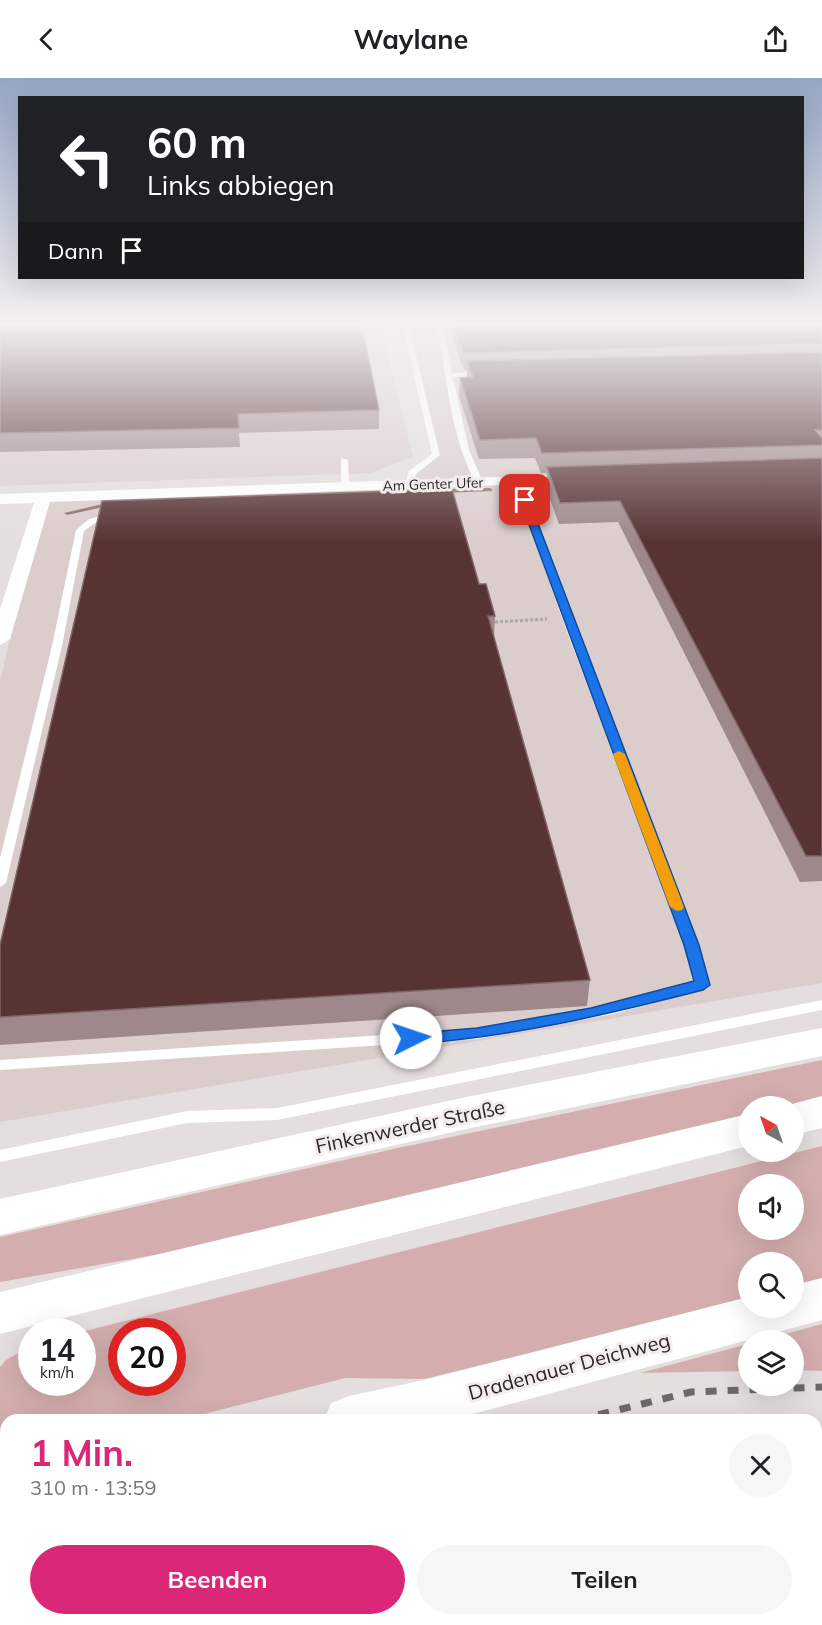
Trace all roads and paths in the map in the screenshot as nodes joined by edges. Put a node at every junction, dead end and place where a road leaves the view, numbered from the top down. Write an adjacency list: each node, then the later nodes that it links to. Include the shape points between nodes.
1 (423, 398): 7 (lane, via 436,455 412,473)
2 (456, 398): 6 (lane, via 472,472)
3 (344, 460): 8 (lane)
4 (600, 478): 5 (street, Am Genter Ufer)
5 (518, 481): 6 (street, Am Genter Ufer); 16 (lane, via 703,985 613,1009 477,1034)
6 (479, 482): 7 (street, Am Genter Ufer)
7 (409, 485): 8 (street, Am Genter Ufer)
8 (345, 487): 9 (street, Am Genter Ufer)
9 (44, 497): 10 (street, Am Genter Ufer); 12 (street)
10 (0, 499)
11 (124, 513): 13 (lane, via 99,517 80,530 57,646)
12 (0, 639)
13 (0, 883)
14 (822, 1005): 20 (lane, via 277,1114 187,1117)
15 (822, 1042): 21 (main road, Finkenwerder Straße, via 471,1112)
16 (0, 1065)
17 (822, 1112): 18 (main road)
18 (804, 1116)
19 (738, 1132): 24 (main road)
20 (0, 1155)
21 (0, 1217)
22 (822, 1299): 23 (main road)
23 (804, 1304)
24 (4, 1314)
25 (750, 1318): 26 (main road, Dradenauer Deichweg)
26 (376, 1414)

